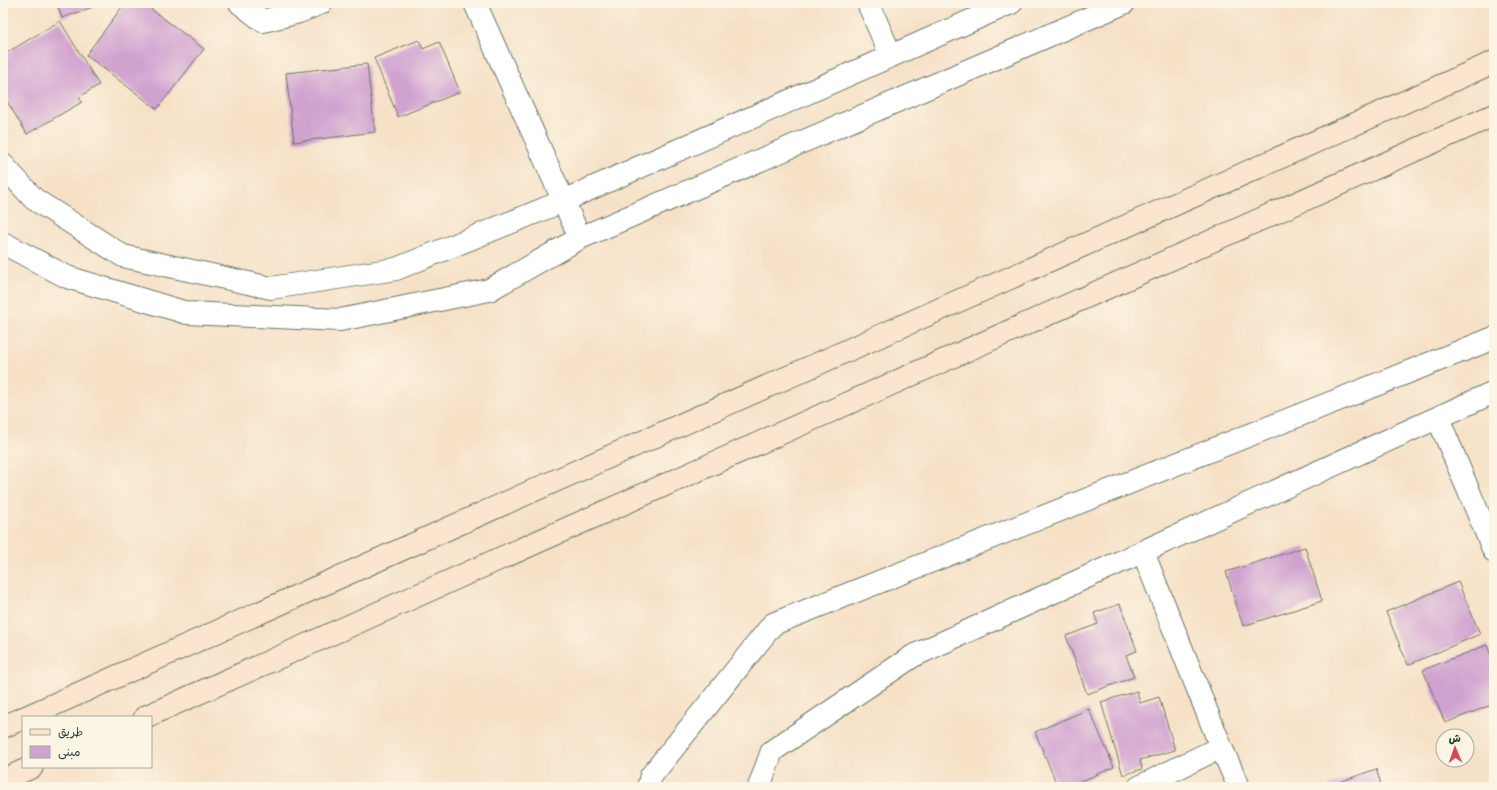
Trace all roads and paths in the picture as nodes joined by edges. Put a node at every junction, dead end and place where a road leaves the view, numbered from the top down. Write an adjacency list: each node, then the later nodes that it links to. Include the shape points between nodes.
1 (240, 3): 2 (street, via 263,21 299,12)
2 (321, 3)
3 (475, 3): 11 (street)
4 (868, 3): 7 (street)
5 (1011, 3): 7 (street)
6 (1124, 3): 12 (street)
7 (891, 56): 11 (street)
8 (1494, 62): 19 (main road)
9 (1494, 115): 20 (main road)
10 (3, 165): 11 (street, via 34,198 123,256 271,288 396,269)
11 (564, 201): 12 (street)
12 (580, 238): 13 (street, via 489,290 340,320 186,313 67,277)
13 (3, 243)
14 (1494, 338): 26 (street, via 773,624 652,776)
15 (1494, 392): 16 (street)
16 (1438, 418): 17 (street); 18 (street)
17 (1494, 551)
18 (1143, 552): 23 (street); 27 (street, via 913,656 772,751)
19 (28, 716)
20 (146, 716)
21 (22, 718): 22 (main road)
22 (3, 727)
23 (1221, 747): 28 (street); 29 (street)
24 (30, 768): 25 (main road)
25 (3, 780)
26 (648, 787)
27 (759, 787)
28 (1139, 787)
29 (1239, 787)

